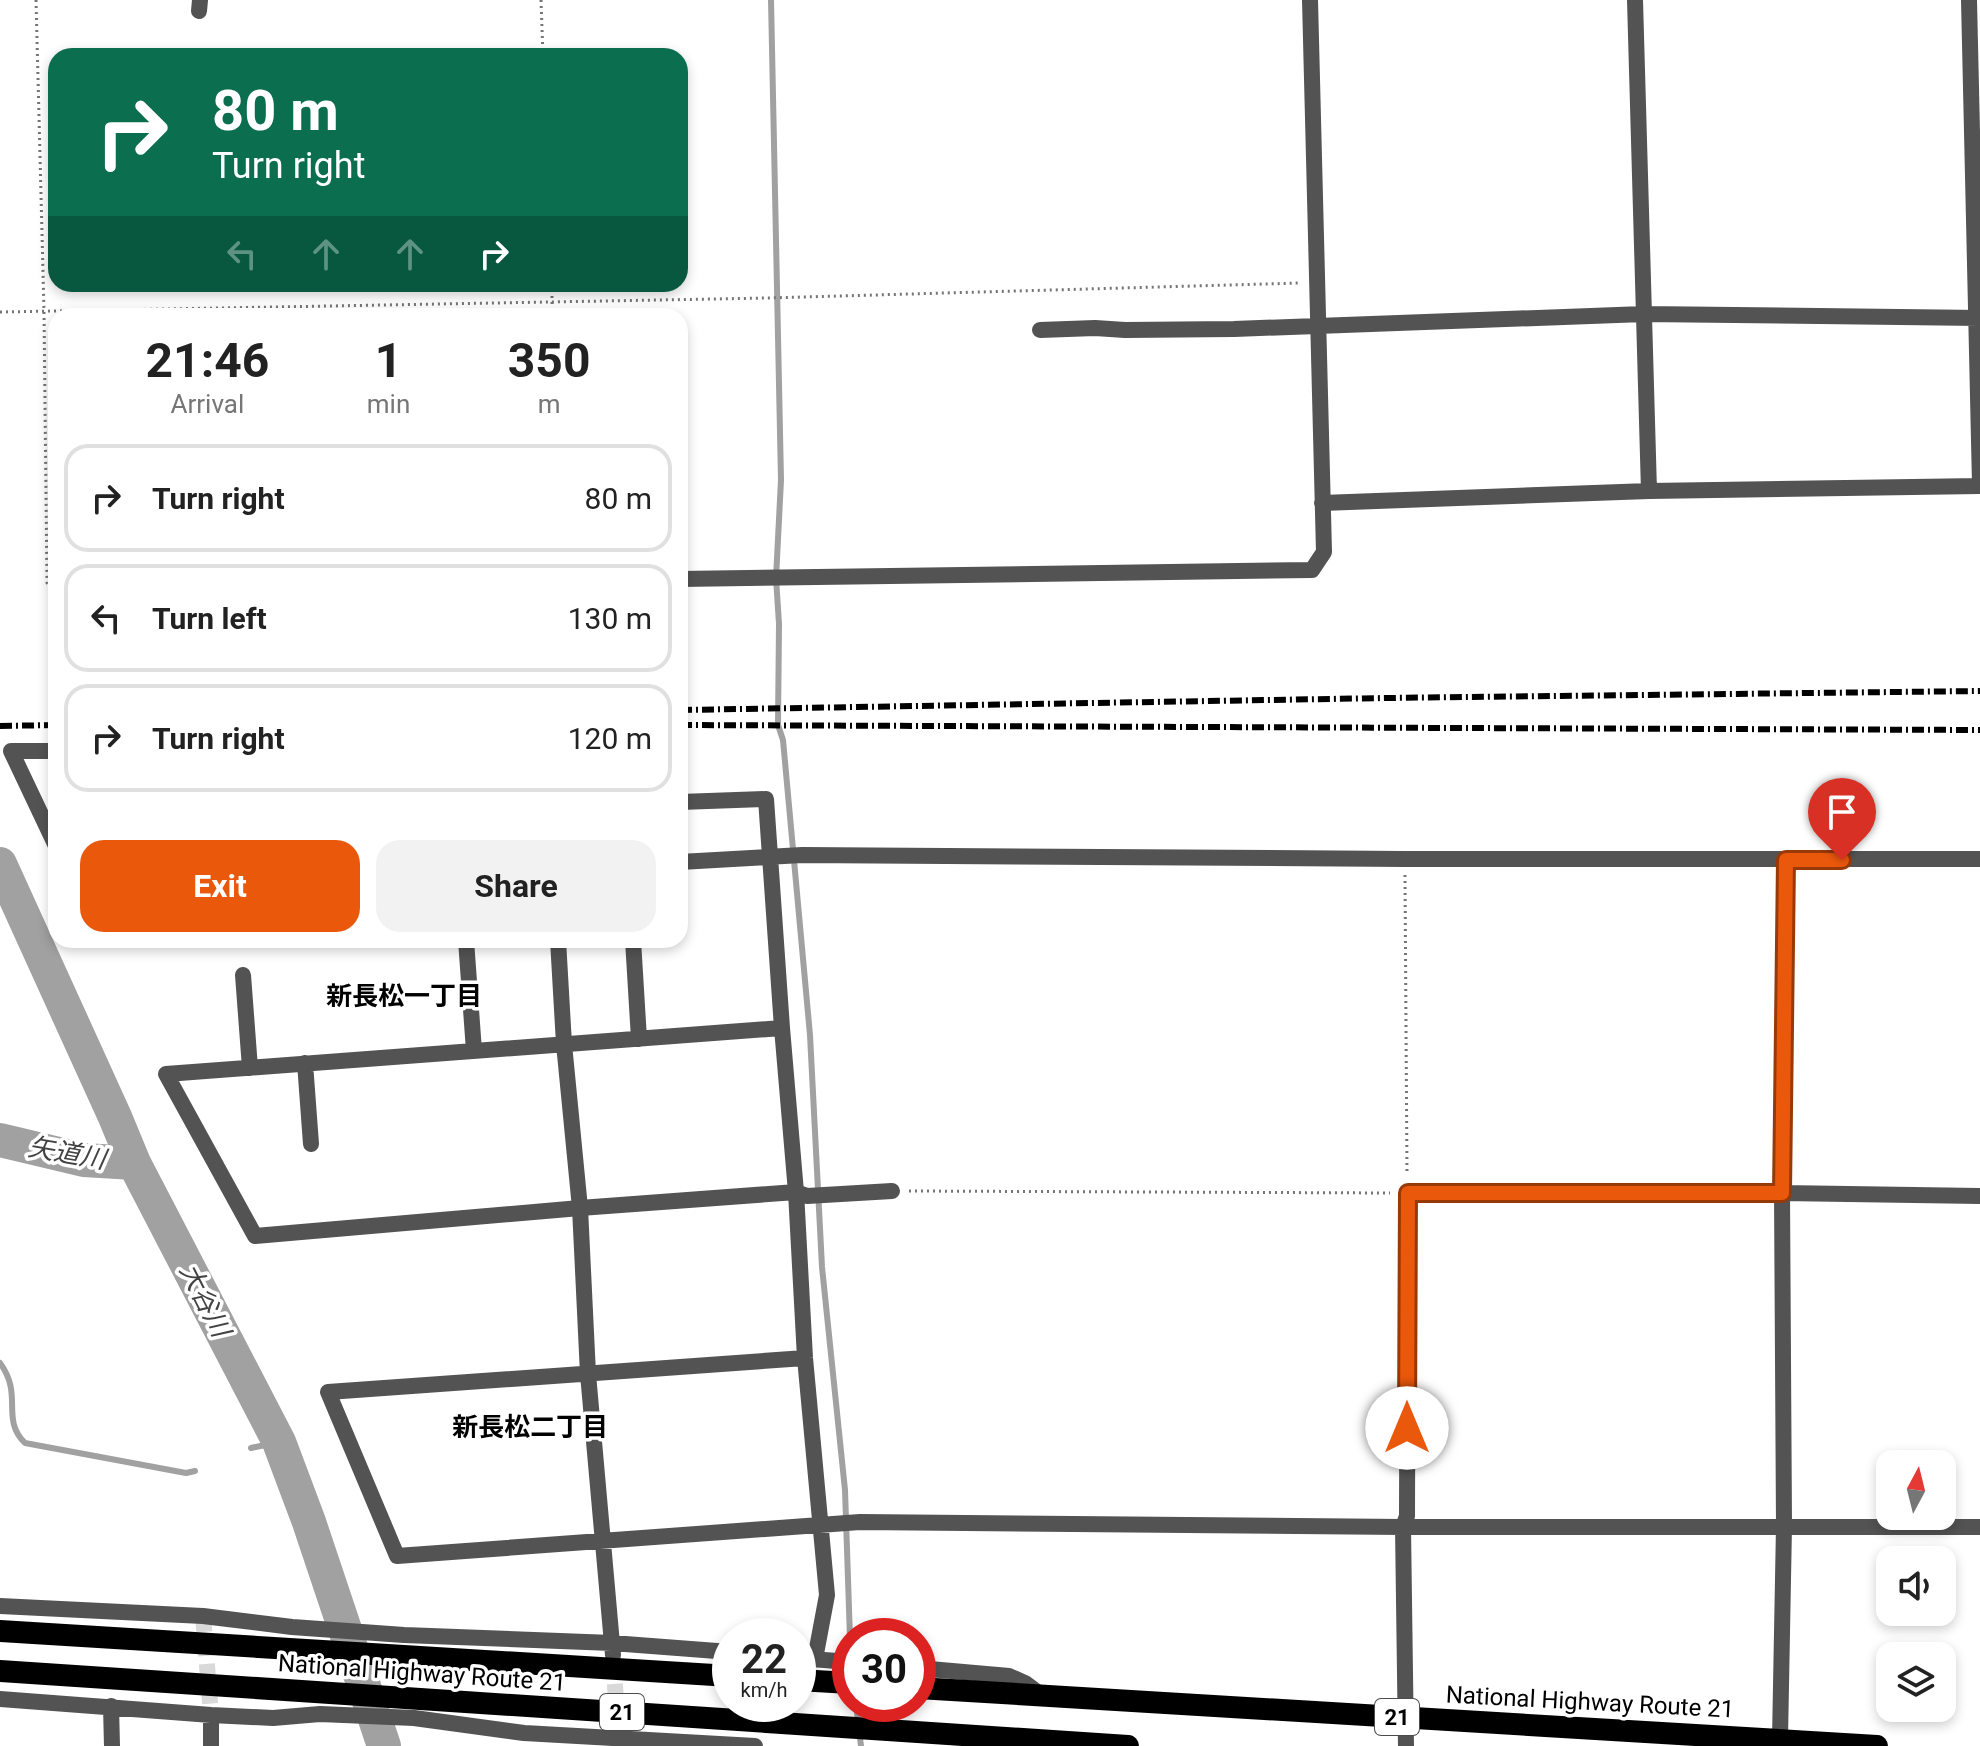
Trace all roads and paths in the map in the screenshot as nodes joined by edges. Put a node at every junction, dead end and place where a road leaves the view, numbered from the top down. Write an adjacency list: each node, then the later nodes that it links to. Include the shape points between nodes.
1 (36, 0): 12 (path)
2 (541, 0): 6 (path)
3 (1310, 0): 7 (street)
4 (1635, 0): 15 (street)
5 (1969, 0): 16 (street)
6 (543, 48)
7 (1316, 283): 9 (path); 17 (street)
8 (552, 292): 9 (path)
9 (552, 301): 10 (path); 11 (path)
10 (196, 308)
11 (552, 308)
12 (44, 311): 13 (path); 14 (path); 23 (path)
13 (48, 311)
14 (0, 312)
15 (1644, 314): 16 (street); 17 (street); 20 (street)
16 (1978, 318): 19 (street)
17 (1317, 325): 18 (street); 21 (street)
18 (1040, 330)
19 (1980, 485): 20 (street)
20 (1649, 491): 21 (street)
21 (1322, 503): 22 (street, via 1324,552 1312,570)
22 (688, 579)
23 (48, 584)
24 (48, 751): 26 (street, via 11,751)
25 (688, 802): 27 (street, via 766,799)
26 (48, 829)
27 (775, 857): 28 (street); 31 (street); 36 (street)
28 (1405, 859): 30 (street); 44 (path)
29 (1980, 859): 30 (street)
30 (1786, 860): 45 (street)
31 (688, 862)
32 (467, 948): 39 (street)
33 (558, 948): 38 (street)
34 (633, 948): 37 (street)
35 (243, 975): 41 (street)
36 (782, 1028): 37 (street); 46 (street)
37 (639, 1039): 38 (street)
38 (564, 1044): 39 (street); 48 (street)
39 (474, 1051): 40 (street)
40 (305, 1063): 41 (street); 42 (street)
41 (250, 1068): 48 (street, via 166,1074 255,1236)
42 (311, 1144)
43 (892, 1191): 44 (path); 46 (street)
44 (1408, 1193): 45 (street); 53 (street)
45 (1782, 1193): 47 (street); 52 (street)
46 (801, 1194): 48 (street); 49 (street)
47 (1980, 1196)
48 (580, 1208): 50 (street)
49 (805, 1358): 50 (street); 51 (street)
50 (588, 1374): 55 (street); 55 (street, via 328,1392 397,1556)
51 (819, 1525): 53 (street); 55 (street); 57 (street, via 827,1595)
52 (1784, 1526): 53 (street); 54 (street); 72 (street)
53 (1403, 1527): 70 (street)
54 (1980, 1527)
55 (602, 1541): 60 (street)
56 (0, 1606): 59 (street, via 203,1616)
57 (816, 1630)
58 (0, 1631): 59 (highway, National Highway Route 21 / 21, via 307,1650)
59 (399, 1645): 60 (street); 64 (highway, National Highway Route 21 / 21)
60 (612, 1649): 61 (street)
61 (712, 1652)
62 (936, 1670): 66 (street, via 1009,1676)
63 (0, 1671): 76 (highway, National Highway Route 21 / 21)
64 (712, 1674)
65 (936, 1689): 66 (highway, National Highway Route 21 / 21)
66 (1041, 1695): 70 (highway, National Highway Route 21 / 21)
67 (0, 1699): 68 (street)
68 (111, 1706): 69 (street); 73 (street)
69 (211, 1715): 71 (street, via 414,1718 524,1733); 74 (street)
70 (1405, 1718): 72 (highway, National Highway Route 21 / 21); 77 (street)
71 (619, 1737): 75 (street)
72 (1780, 1739): 78 (highway, National Highway Route 21 / 21)
73 (112, 1746)
74 (211, 1746)
75 (755, 1746)
76 (1128, 1746)
77 (1406, 1746)
78 (1877, 1746)

